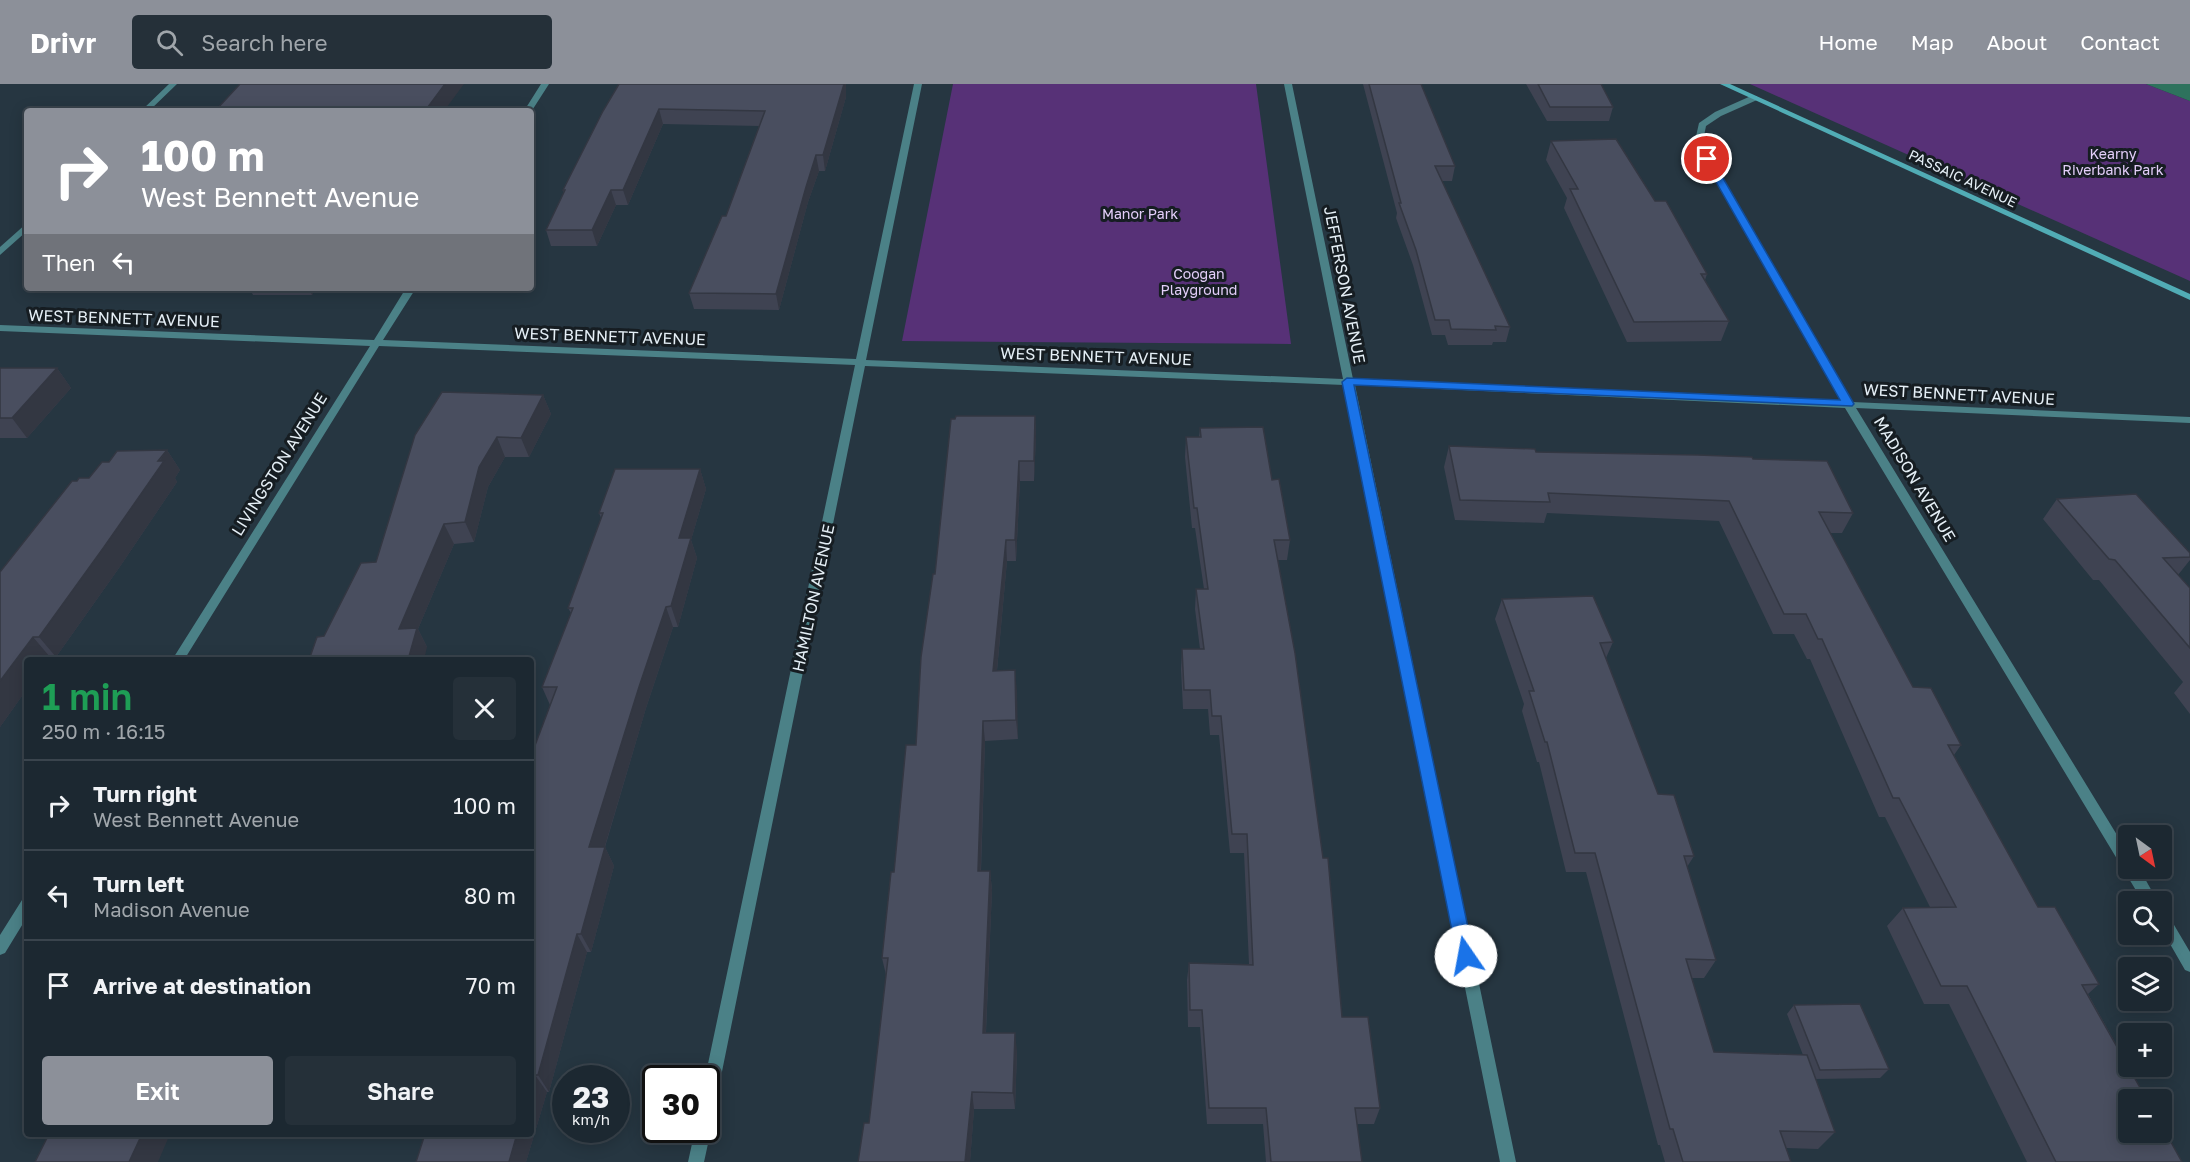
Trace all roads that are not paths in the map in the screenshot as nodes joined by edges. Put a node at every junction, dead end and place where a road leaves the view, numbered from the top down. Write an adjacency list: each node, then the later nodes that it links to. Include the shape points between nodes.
1 (173, 84): 7 (street)
2 (545, 84): 8 (street)
3 (918, 84): 15 (street, HAMILTON AVENUE)
4 (1288, 84): 16 (street, JEFFERSON AVENUE)
5 (1724, 84): 6 (main road, PASSAIC AVENUE)
6 (1754, 98): 12 (main road, PASSAIC AVENUE); 17 (street, MADISON AVENUE, via 1702,125 1699,141)
7 (148, 108)
8 (530, 108)
9 (24, 229): 10 (street)
10 (0, 252)
11 (409, 291): 14 (street, LIVINGSTON AVENUE)
12 (2190, 297)
13 (0, 328): 14 (street, WEST BENNETT AVENUE)
14 (376, 342): 15 (street, WEST BENNETT AVENUE); 19 (street, LIVINGSTON AVENUE)
15 (862, 362): 16 (street, WEST BENNETT AVENUE); 25 (street, HAMILTON AVENUE)
16 (1347, 382): 17 (street, WEST BENNETT AVENUE); 28 (street, JEFFERSON AVENUE)
17 (1848, 404): 18 (street, WEST BENNETT AVENUE); 20 (street, MADISON AVENUE)
18 (2190, 420)
19 (180, 657)
20 (2118, 848)
21 (24, 909): 23 (street)
22 (2172, 935): 24 (street)
23 (0, 948)
24 (2190, 965)
25 (716, 1065)
26 (700, 1143): 27 (street)
27 (696, 1162)
28 (1508, 1162)

